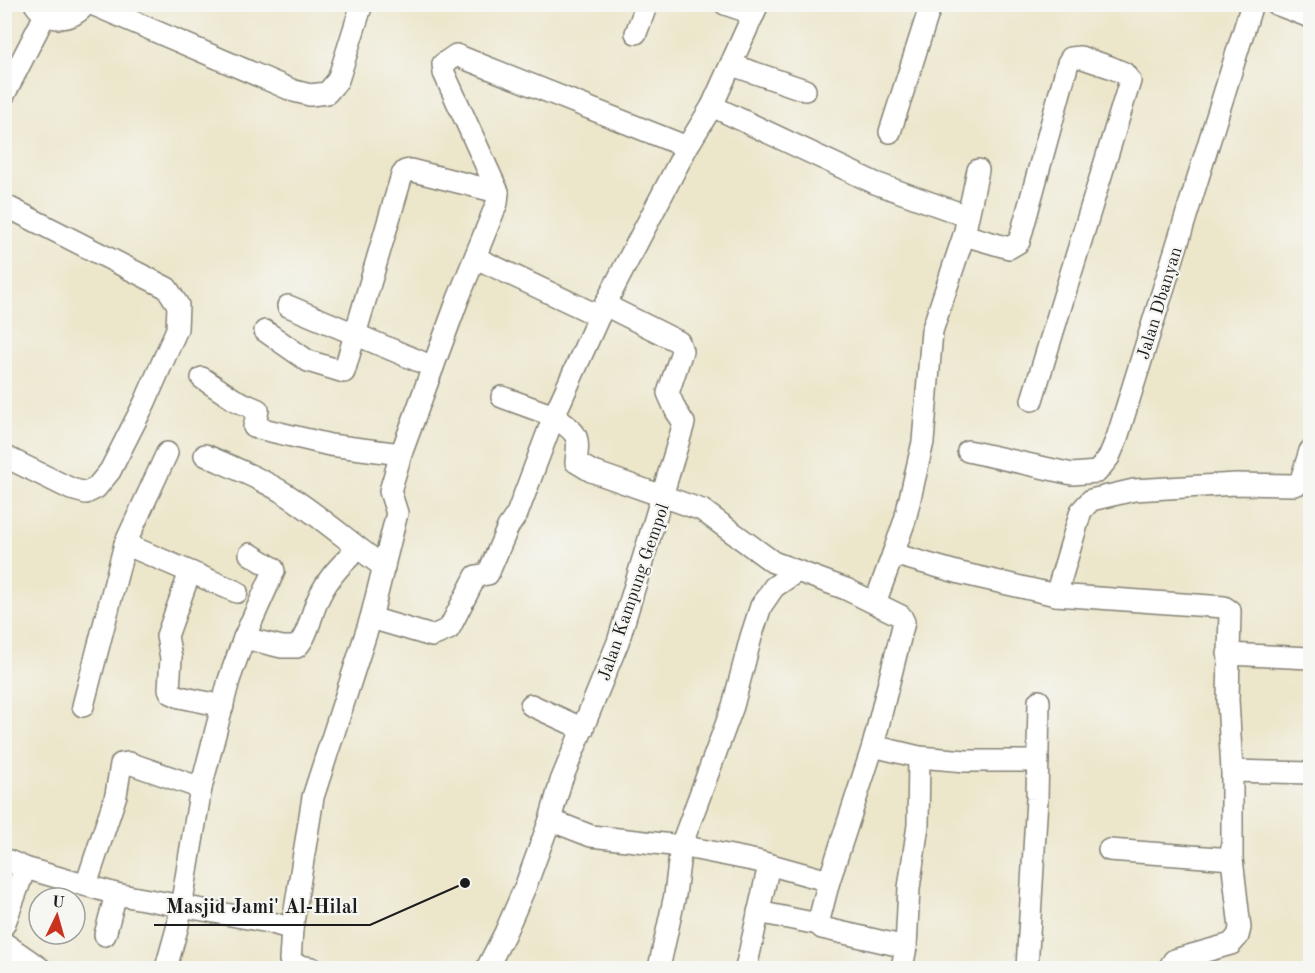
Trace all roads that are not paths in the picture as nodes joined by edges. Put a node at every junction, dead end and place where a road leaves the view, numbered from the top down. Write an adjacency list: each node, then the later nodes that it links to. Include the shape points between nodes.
1 (86, 4): 10 (street, via 69,18 57,19)
2 (92, 4): 3 (street, via 310,95 327,93 338,80)
3 (362, 4)
4 (647, 4): 12 (street)
5 (725, 4): 9 (street)
6 (931, 4): 17 (street)
7 (1252, 4): 33 (street, Jalan Dbanyan, via 1109,457 1097,472 1072,474)
8 (1276, 4): 11 (street)
9 (756, 9): 13 (street)
10 (40, 10): 15 (street)
11 (1311, 17)
12 (636, 33)
13 (732, 65): 14 (street); 16 (street)
14 (805, 90)
15 (4, 95)
16 (712, 106): 18 (street); 22 (street)
17 (890, 132)
18 (687, 147): 20 (street, via 456,55 443,64 444,73); 25 (street)
19 (978, 170): 22 (street)
20 (498, 192): 23 (street); 27 (street, via 405,171)
21 (4, 205): 37 (street, via 167,288 178,305 177,329 150,392 110,471 96,488 86,493 71,489)
22 (965, 225): 31 (street, via 1009,248 1020,242 1071,58 1080,57 1124,73 1130,81); 43 (street, via 932,331 923,442)
23 (476, 258): 25 (street); 28 (street)
24 (288, 306): 27 (street)
25 (602, 311): 32 (street); 39 (street, via 679,342 681,347 668,393 684,423)
26 (265, 331): 27 (street, via 308,362 342,372 346,370)
27 (354, 335): 28 (street)
28 (433, 367): 35 (street)
29 (202, 378): 35 (street, via 258,410 254,427 330,445)
30 (502, 397): 32 (street)
31 (1032, 400)
32 (554, 417): 39 (street, via 573,431 579,441 576,462); 50 (street, via 517,514 488,574 476,576 449,629 432,636)
33 (968, 451)
34 (166, 453): 40 (street)
35 (401, 454): 44 (street, via 390,491 397,513)
36 (205, 455): 41 (street, via 286,494)
37 (4, 456)
38 (1309, 464): 48 (street, via 1300,483 1294,485 1134,490 1091,500 1082,511)
39 (663, 496): 46 (street, Jalan Kampung Gempol, via 702,510 756,551); 58 (street, Jalan Kampung Gempol, via 618,642)
40 (125, 544): 45 (street); 56 (street)
41 (358, 549): 44 (street); 51 (street, via 339,564 320,594 307,632 297,647)
42 (250, 554): 51 (street, via 274,571)
43 (893, 554): 48 (street); 49 (street)
44 (384, 567): 50 (street)
45 (190, 572): 47 (street); 57 (street, via 167,636 171,658 169,689 180,696)
46 (796, 572): 49 (street, Jalan Kampung Gempol); 66 (street, via 774,586 761,606 733,706)
47 (237, 592)
48 (1056, 595): 52 (street, via 1224,608 1231,614)
49 (875, 603): 59 (street, Jalan Kampung Gempol, via 904,621)
50 (371, 618): 79 (street, via 313,797)
51 (244, 638): 57 (street)
52 (1228, 654): 53 (street); 62 (street)
53 (1311, 658)
54 (1039, 701): 61 (street)
55 (531, 705): 58 (street)
56 (83, 706)
57 (224, 706): 64 (street)
58 (584, 729): 65 (street, Jalan Kampung Gempol, via 561,781)
59 (873, 746): 60 (street); 72 (street, Jalan Kampung Gempol)
60 (919, 757): 61 (street); 82 (street, via 918,825)
61 (1038, 761): 90 (street)
62 (1232, 771): 63 (street); 69 (street)
63 (1311, 773)
64 (201, 788): 73 (street, via 129,763 121,764 116,795); 75 (street)
65 (550, 819): 66 (street, via 591,836); 86 (street, Jalan Kampung Gempol, via 506,933)
66 (681, 846): 70 (street); 87 (street)
67 (1108, 850): 69 (street)
68 (4, 859): 71 (street)
69 (1232, 859): 91 (street, via 1238,936 1232,944 1174,960)
70 (769, 865): 72 (street); 76 (street)
71 (25, 868): 73 (street); 78 (street)
72 (829, 881): 77 (street, Jalan Kampung Gempol)
73 (86, 885): 74 (street)
74 (116, 894): 75 (street); 80 (street)
75 (181, 904): 79 (street); 84 (street)
76 (758, 912): 77 (street); 88 (street)
77 (818, 924): 82 (street)
78 (4, 925)
79 (292, 929): 85 (street, via 290,960)
80 (105, 935)
81 (4, 943): 83 (street)
82 (906, 947): 89 (street)
83 (40, 969)
84 (166, 969)
85 (312, 969)
86 (487, 969)
87 (659, 969)
88 (746, 969)
89 (902, 969)
90 (1027, 969)
91 (1169, 969)

